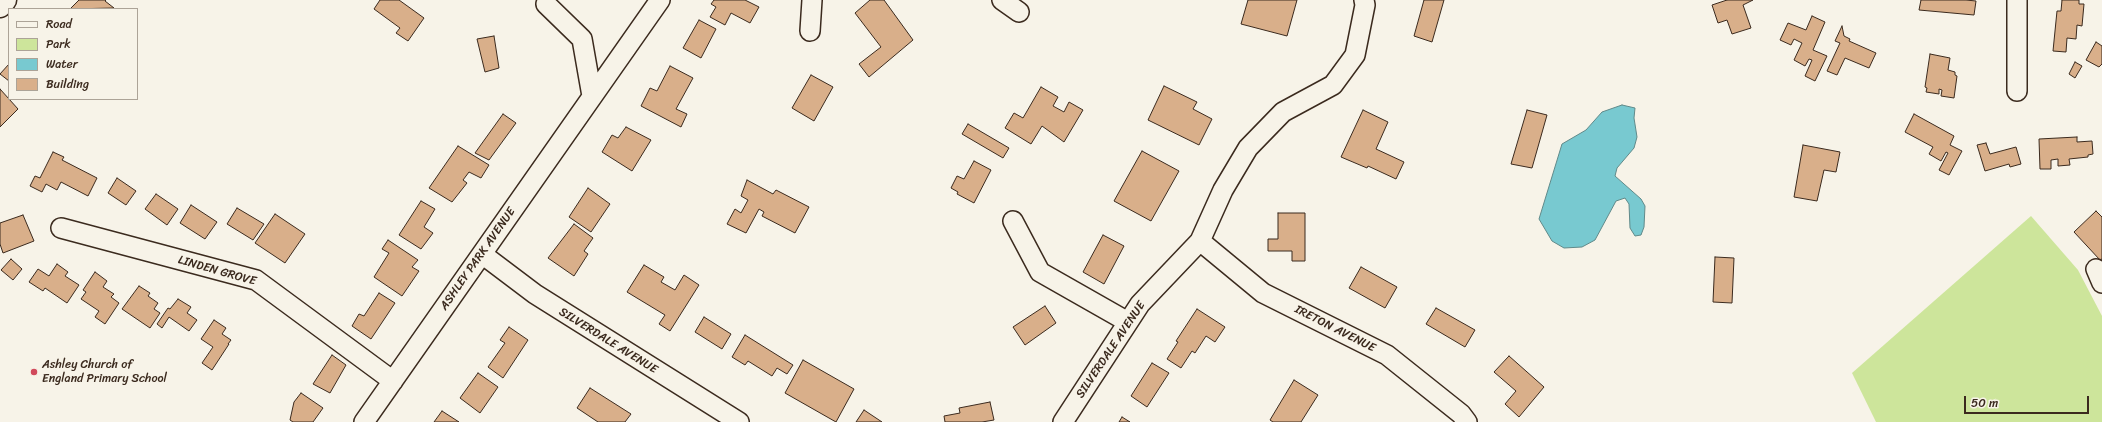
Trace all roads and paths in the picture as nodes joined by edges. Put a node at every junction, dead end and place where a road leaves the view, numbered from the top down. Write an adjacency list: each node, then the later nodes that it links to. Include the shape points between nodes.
1 (6, 0): 8 (main road)
2 (660, 0): 12 (street, ASHLEY PARK AVENUE)
3 (812, 0): 10 (street)
4 (1002, 0): 9 (street)
5 (1364, 0): 15 (street, SILVERDALE AVENUE, via 1355,55 1333,86 1283,112 1248,148 1223,190)
6 (2017, 0): 11 (street)
7 (550, 1): 12 (street, via 582,39)
8 (0, 6)
9 (1019, 12)
10 (810, 31)
11 (2017, 91)
12 (592, 96): 16 (street, ASHLEY PARK AVENUE)
13 (1013, 221): 17 (street, via 1040,272)
14 (61, 228): 18 (street, LINDEN GROVE, via 256,280)
15 (1200, 241): 17 (street, SILVERDALE AVENUE, via 1140,304); 19 (street, IRETON AVENUE, via 1263,293 1387,355)
16 (482, 254): 18 (street, ASHLEY PARK AVENUE); 21 (street, SILVERDALE AVENUE, via 535,294)
17 (1128, 322): 22 (street, SILVERDALE AVENUE)
18 (393, 381): 20 (street, ASHLEY PARK AVENUE)
19 (1462, 419)
20 (364, 422)
21 (739, 422)
22 (1063, 422)

